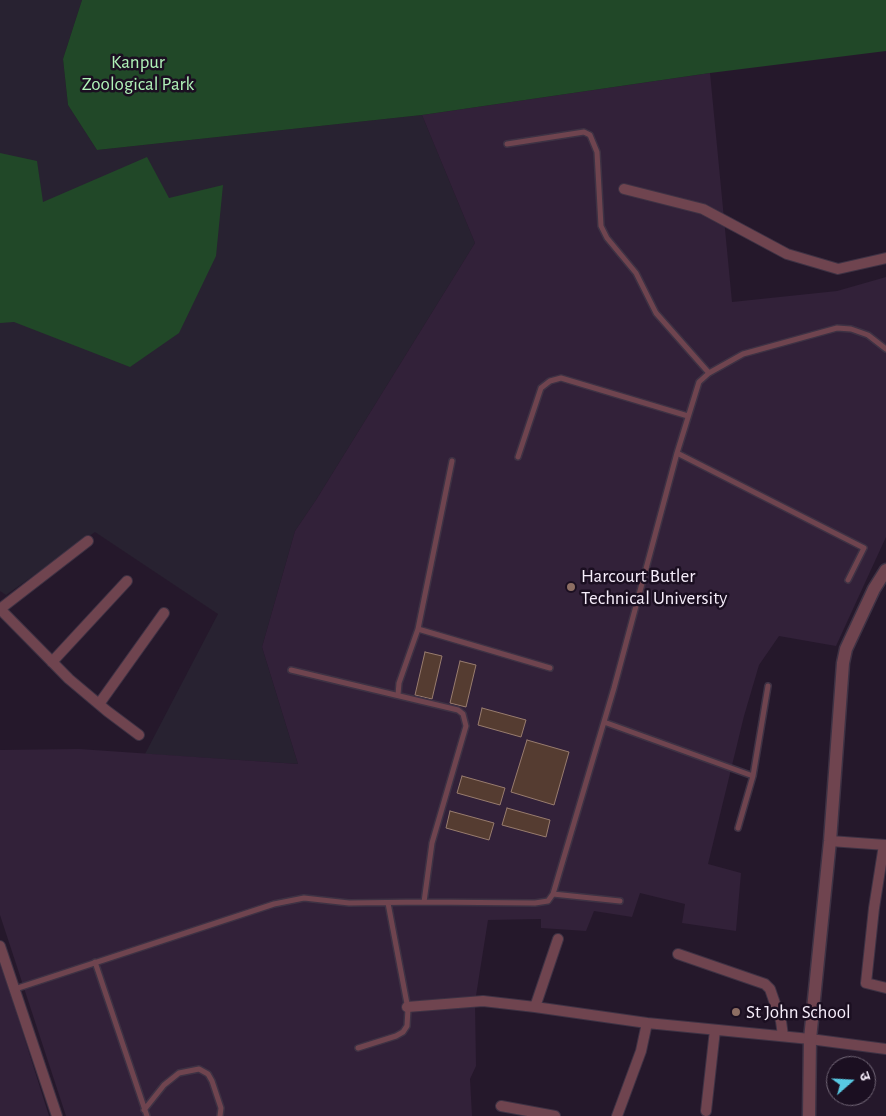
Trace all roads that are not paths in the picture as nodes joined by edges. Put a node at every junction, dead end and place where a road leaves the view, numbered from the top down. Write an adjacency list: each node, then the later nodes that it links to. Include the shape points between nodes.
1 (507, 144): 5 (lane, via 584,132 590,135 597,152 601,226 636,273 656,313)
2 (624, 189): 3 (street, via 703,209 787,254 838,269)
3 (886, 258)
4 (886, 348): 5 (lane, via 851,328 837,328 743,354)
5 (708, 373): 6 (lane, via 700,382)
6 (688, 416): 7 (lane); 8 (lane, via 561,378 541,388)
7 (678, 453): 12 (lane, via 864,548); 23 (lane)
8 (518, 457)
9 (452, 461): 16 (lane)
10 (88, 541): 14 (street)
11 (886, 570): 27 (street, via 846,649)
12 (848, 580)
13 (128, 581): 17 (street)
14 (0, 609): 17 (street)
15 (164, 613): 22 (street)
16 (418, 629): 18 (lane); 21 (lane, via 399,683)
17 (52, 662): 22 (street)
18 (550, 668)
19 (291, 670): 21 (lane)
20 (768, 686): 25 (lane)
21 (398, 695): 31 (lane, via 458,710 466,721 432,843)
22 (99, 704): 24 (street)
23 (604, 722): 25 (lane); 29 (lane)
24 (139, 735)
25 (753, 776): 26 (lane)
26 (738, 828)
27 (830, 841): 28 (street); 44 (street)
28 (885, 845): 37 (street, via 866,983)
29 (553, 894): 30 (lane); 31 (lane, via 548,901 535,903)
30 (620, 901)
31 (424, 902): 32 (lane)
32 (388, 903): 36 (lane, via 304,898 274,904); 39 (lane)
33 (558, 939): 40 (street)
34 (0, 946): 38 (street)
35 (678, 954): 43 (street, via 765,984 770,989 781,1020)
36 (95, 962): 38 (lane); 49 (lane)
37 (886, 988)
38 (14, 989): 50 (street)
39 (407, 1006): 40 (street, via 483,1001); 45 (lane, via 407,1026 403,1032)
40 (535, 1007): 41 (street)
41 (647, 1024): 42 (street); 53 (street, via 641,1051)
42 (715, 1030): 43 (street); 48 (street)
43 (782, 1036): 44 (street)
44 (810, 1039): 46 (street); 54 (street)
45 (358, 1048)
46 (886, 1050)
47 (502, 1106): 52 (street)
48 (706, 1112)
49 (145, 1114): 51 (lane, via 164,1085 180,1073 199,1069 212,1081 221,1108)
50 (56, 1116)
51 (220, 1116)
52 (555, 1116)
53 (617, 1116)
54 (809, 1116)

